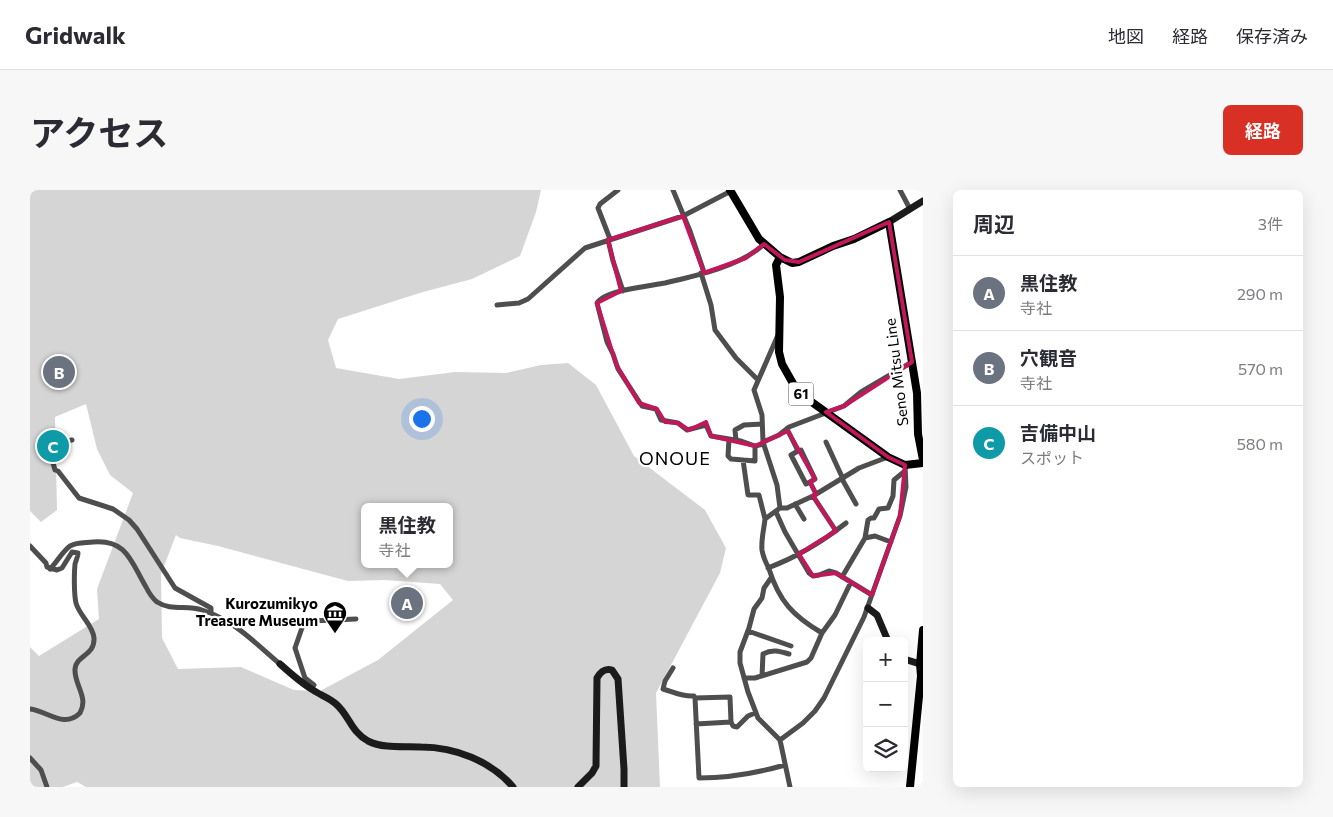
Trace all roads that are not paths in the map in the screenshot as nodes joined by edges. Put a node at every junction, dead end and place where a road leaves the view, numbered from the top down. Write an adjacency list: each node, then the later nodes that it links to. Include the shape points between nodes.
1 (618, 190): 9 (street, via 598,208)
2 (673, 190): 7 (street)
3 (900, 190): 6 (street)
4 (731, 191): 7 (street); 10 (main road)
5 (923, 201): 6 (street)
6 (910, 209): 8 (street)
7 (683, 216): 9 (street); 12 (street)
8 (889, 222): 11 (main road, via 798,262 792,263); 16 (main road, Seno Mitsu Line)
9 (609, 239): 13 (street); 14 (street, via 585,248 528,299)
10 (764, 244): 11 (main road); 12 (street, via 746,258)
11 (780, 257): 15 (main road, 61, via 776,265 780,297)
12 (702, 273): 13 (street); 17 (street, via 715,330)
13 (622, 291): 21 (street, via 597,302 606,342 639,403 656,409 665,422 678,423 689,430 706,425 711,436)
14 (497, 305)
15 (778, 333): 17 (street); 18 (main road, 61, via 780,357 795,387)
16 (912, 362): 18 (street, via 861,392 844,406); 30 (main road, Seno Mitsu Line)
17 (758, 380): 19 (street, via 754,390)
18 (826, 412): 20 (street); 28 (main road, 61)
19 (762, 424): 23 (street, via 744,425 735,430); 25 (street)
20 (787, 429): 25 (street); 27 (street)
21 (729, 439): 23 (street); 29 (street, via 729,458)
22 (72, 440): 55 (street, via 48,446 54,470 79,498 113,509 129,520 175,588 211,608)
23 (736, 440): 26 (street)
24 (826, 442): 32 (street)
25 (763, 443): 26 (street); 37 (street, via 777,484)
26 (755, 446): 29 (street, via 755,461)
27 (798, 451): 33 (street, via 801,450 815,479); 33 (street, via 791,455 806,484)
28 (888, 457): 31 (main road, 61); 32 (street, via 859,468)
29 (743, 460): 38 (street, via 748,495 759,495)
30 (923, 461): 31 (main road, Seno Mitsu Line)
31 (905, 468): 42 (street, via 894,480 888,508 880,509 874,518 868,520); 43 (street, via 904,499)
32 (842, 479): 34 (street); 36 (street)
33 (810, 482): 34 (street)
34 (815, 495): 35 (street); 41 (street)
35 (795, 504): 37 (street); 39 (street)
36 (856, 504)
37 (778, 510): 38 (street); 46 (street, via 785,532)
38 (765, 519): 48 (street, via 762,553)
39 (804, 519)
40 (846, 523): 41 (street)
41 (836, 531): 46 (street)
42 (865, 538): 43 (street, via 875,536); 50 (street)
43 (891, 542): 53 (street)
44 (30, 546): 45 (street)
45 (36, 553): 47 (street); 49 (street)
46 (799, 554): 48 (street); 50 (street, via 813,576 829,571)
47 (30, 555)
48 (768, 568): 51 (street)
49 (50, 569): 55 (street, via 75,544 110,542 122,548 157,602 173,608 201,609); 71 (street, via 60,570 70,553 78,553 76,603 92,630 94,642 75,668 84,701 78,716 64,721)
50 (842, 577): 52 (street)
51 (771, 578): 58 (street, via 754,609); 59 (street, via 783,602)
52 (851, 582): 53 (street); 59 (street, via 835,615)
53 (872, 595): 54 (street)
54 (868, 608): 60 (street, via 877,615); 75 (street, via 824,698 803,723)
55 (211, 613): 64 (street, via 228,620)
56 (356, 619): 69 (street, via 311,621 303,625 295,648 305,678 314,685)
57 (923, 630): 65 (main road)
58 (748, 631): 61 (street); 68 (street, via 740,652)
59 (822, 632): 67 (street, via 807,662)
60 (886, 637)
61 (791, 646)
62 (789, 654): 67 (street, via 778,650 763,654)
63 (908, 660): 65 (street)
64 (280, 664): 69 (street)
65 (921, 664): 83 (main road, via 916,677); 84 (main road)
66 (673, 668): 70 (street, via 663,689)
67 (762, 676): 68 (street)
68 (744, 678): 72 (street)
69 (312, 689): 79 (street, via 336,703 348,722 368,740 382,746 442,748 460,753 495,771)
70 (695, 698): 73 (street, via 730,697); 74 (street)
71 (30, 709)
72 (755, 713): 73 (street, via 737,727); 75 (street)
73 (731, 722): 74 (street)
74 (696, 724): 77 (street, via 698,778 759,772)
75 (780, 740): 77 (street)
76 (30, 758): 78 (street, via 41,770)
77 (785, 765): 82 (street)
78 (47, 787)
79 (513, 787)
80 (578, 787): 81 (street, via 596,766 597,678 607,669 612,670 618,679)
81 (624, 787)
82 (790, 787)
83 (905, 787)
84 (910, 787)

